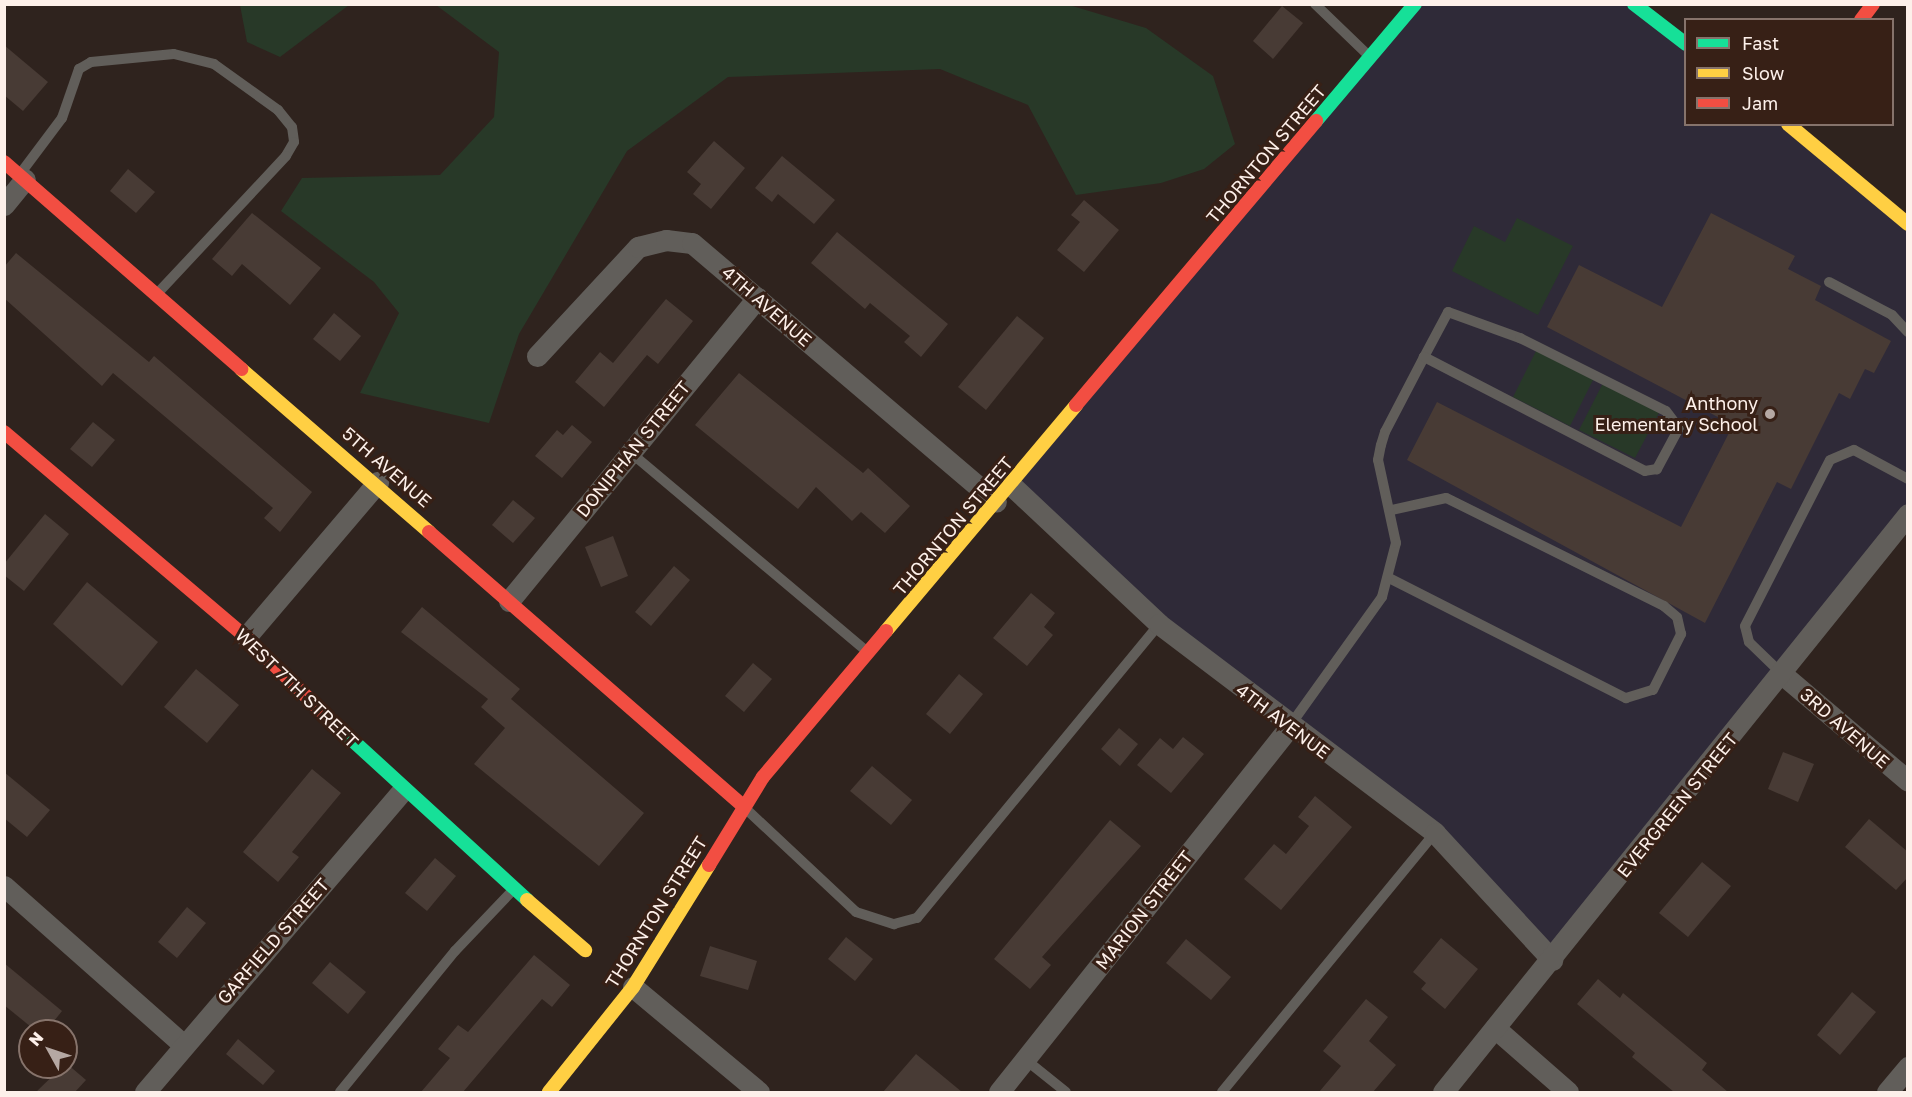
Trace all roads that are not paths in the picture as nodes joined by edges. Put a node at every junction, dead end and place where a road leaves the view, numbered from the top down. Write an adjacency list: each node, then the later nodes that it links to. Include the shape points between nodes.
1 (1315, 4): 7 (lane)
2 (1415, 4): 7 (street, THORNTON STREET)
3 (1634, 4): 6 (street)
4 (1873, 4): 5 (street)
5 (1862, 18)
6 (1684, 42)
7 (1370, 58): 23 (street, THORNTON STREET)
8 (1790, 126): 12 (street)
9 (4, 162): 10 (street, 5TH AVENUE)
10 (22, 177): 11 (street); 14 (street, 5TH AVENUE); 14 (lane, via 62,117 79,69 91,62 174,54 214,64 278,110 292,127 294,142 286,156)
11 (4, 205)
12 (1908, 224)
13 (1829, 282): 16 (lane, via 1892,315)
14 (158, 293): 22 (street, 5TH AVENUE)
15 (757, 298): 17 (street, 4TH AVENUE, via 692,243 666,240 638,247); 20 (street, DONIPHAN STREET); 24 (street, 4TH AVENUE)
16 (1908, 332)
17 (537, 356)
18 (1424, 357): 18 (lane, via 1448,312 1520,338 1666,411 1678,428 1661,463 1645,471); 25 (lane, via 1381,445 1381,475)
19 (4, 432): 30 (street, WEST 7TH STREET)
20 (630, 452): 28 (street, DONIPHAN STREET); 31 (lane)
21 (1908, 479): 32 (lane, via 1854,450 1830,460 1745,627 1749,642)
22 (378, 482): 28 (street, 5TH AVENUE); 30 (street)
23 (1011, 485): 24 (street, THORNTON STREET); 29 (street, 4TH AVENUE)
24 (996, 502): 31 (street, THORNTON STREET)
25 (1392, 510): 27 (lane, via 1396,543); 27 (lane, via 1446,498 1664,606 1677,617 1681,634 1653,690 1626,698)
26 (1908, 514): 32 (street, EVERGREEN STREET)
27 (1389, 578): 33 (lane, via 1382,597)
28 (509, 601): 36 (street, 5TH AVENUE)
29 (1159, 624): 33 (street, 4TH AVENUE); 36 (lane, via 917,918 894,924 855,912)
30 (246, 637): 35 (street, WEST 7TH STREET)
31 (869, 653): 36 (street, THORNTON STREET)
32 (1782, 674): 34 (street, 3RD AVENUE); 41 (street, EVERGREEN STREET)
33 (1289, 728): 37 (street, 4TH AVENUE); 45 (street, MARION STREET)
34 (1908, 781)
35 (402, 791): 39 (street, WEST 7TH STREET); 44 (street, GARFIELD STREET)
36 (742, 805): 42 (street, THORNTON STREET)
37 (1435, 833): 41 (street, 4TH AVENUE); 53 (lane)
38 (4, 886): 44 (street)
39 (514, 889): 40 (street, WEST 7TH STREET); 48 (lane, via 455,951)
40 (585, 950)
41 (1552, 960): 43 (street, EVERGREEN STREET)
42 (633, 987): 49 (street, THORNTON STREET); 50 (street)
43 (1495, 1028): 54 (street, EVERGREEN STREET); 55 (street)
44 (184, 1045): 47 (street, GARFIELD STREET)
45 (1026, 1060): 51 (street, MARION STREET); 52 (lane)
46 (1908, 1067): 56 (street)
47 (145, 1092)
48 (340, 1092)
49 (549, 1092)
50 (759, 1092)
51 (999, 1092)
52 (1066, 1092)
53 (1221, 1092)
54 (1443, 1092)
55 (1568, 1092)
56 (1887, 1092)

